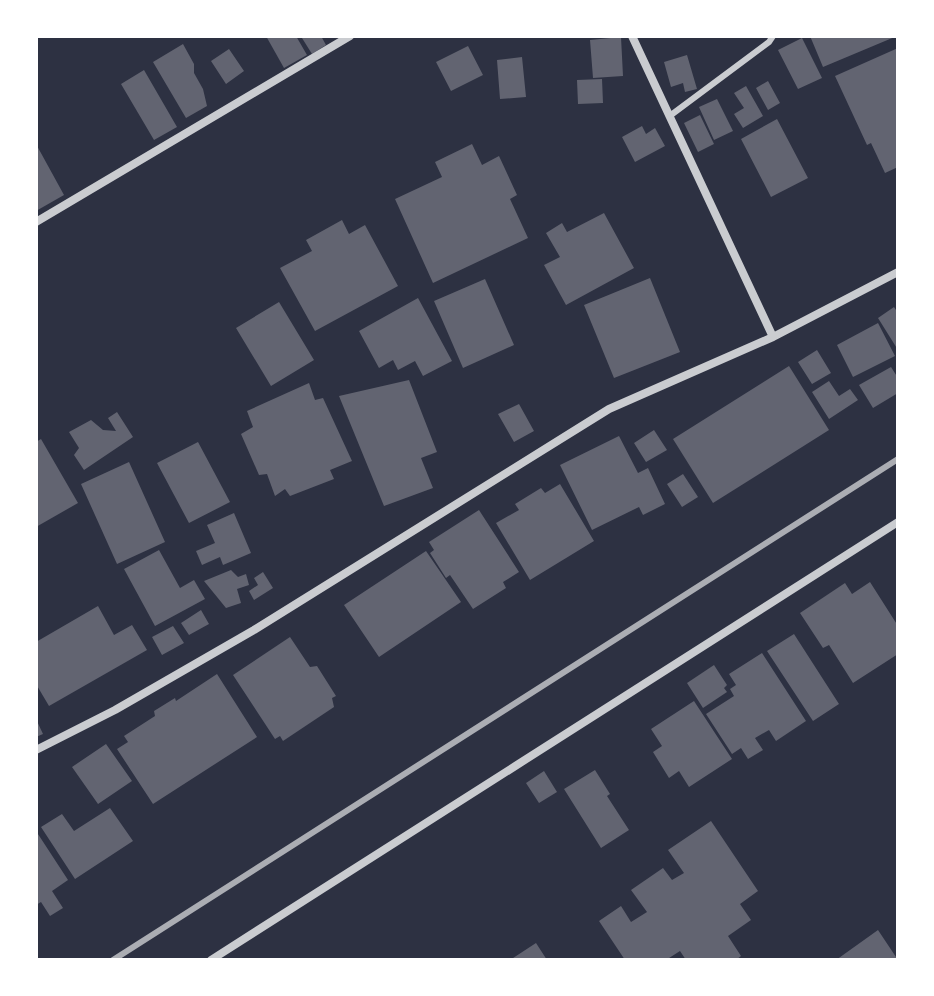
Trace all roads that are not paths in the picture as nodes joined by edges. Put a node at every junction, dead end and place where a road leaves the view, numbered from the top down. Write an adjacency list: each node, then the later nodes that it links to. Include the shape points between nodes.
1 (350, 36): 5 (street)
2 (632, 36): 4 (street)
3 (773, 36): 4 (lane)
4 (671, 115): 7 (street)
5 (36, 222)
6 (898, 272): 7 (street)
7 (773, 337): 9 (street, via 609,409 254,630)
8 (898, 522): 10 (street)
9 (36, 750)
10 (211, 960)

